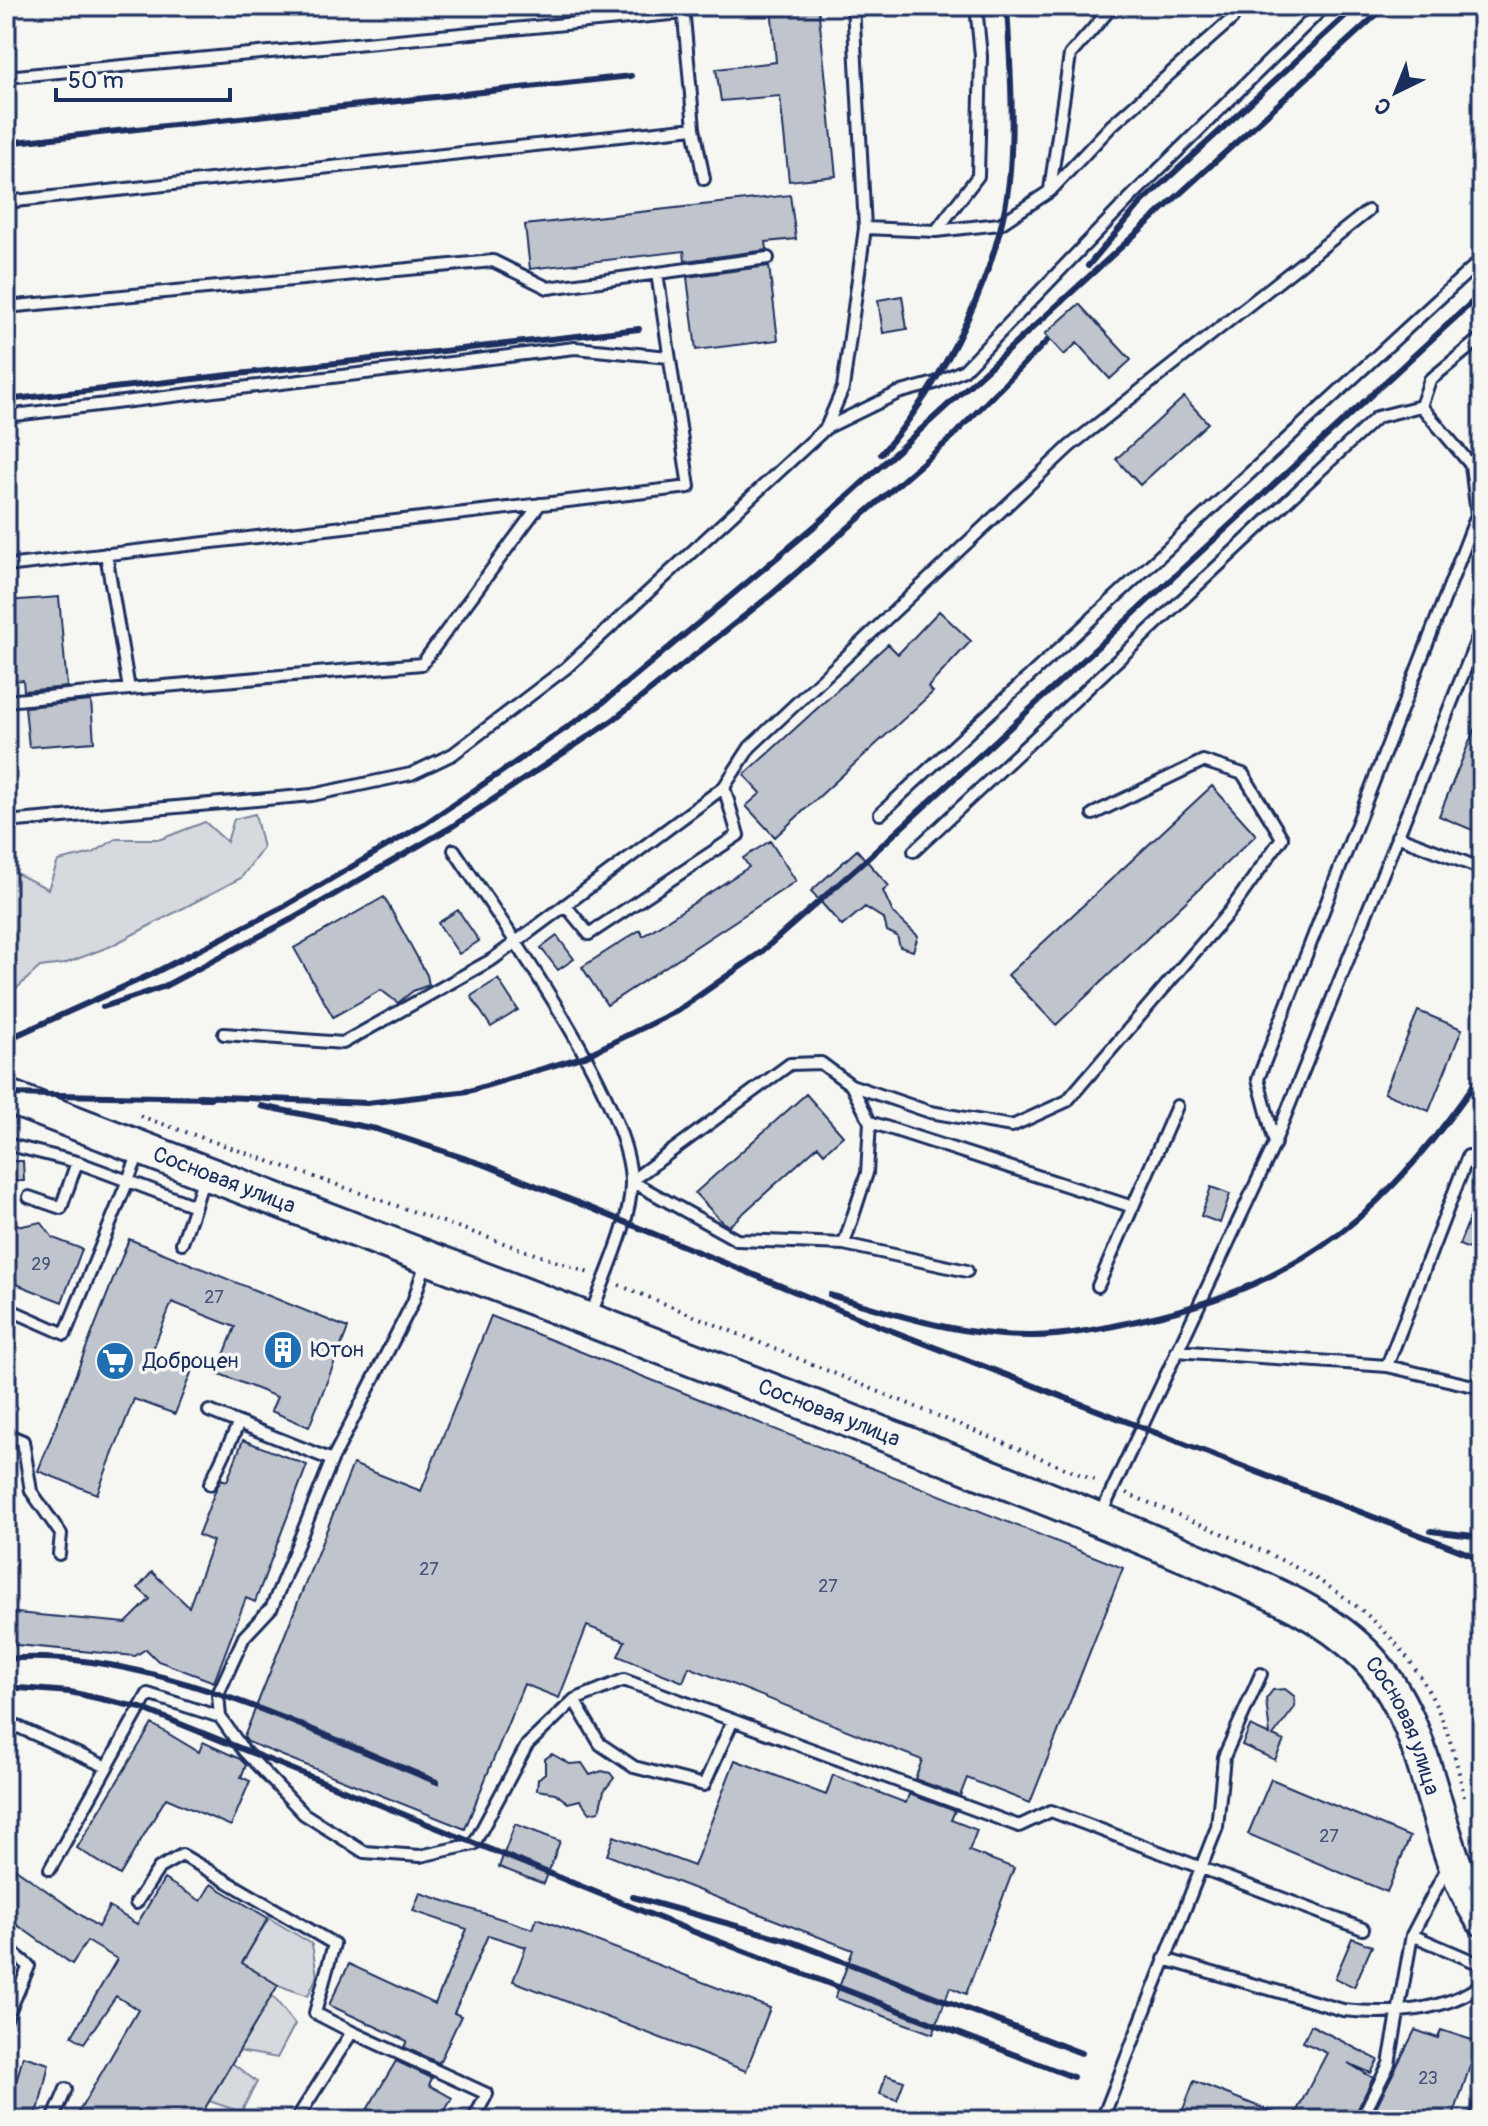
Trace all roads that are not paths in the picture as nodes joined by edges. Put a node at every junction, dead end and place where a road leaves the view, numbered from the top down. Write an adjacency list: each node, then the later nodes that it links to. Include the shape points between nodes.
1 (853, 6): 13 (lane)
2 (976, 6): 14 (lane, via 981,56 978,176)
3 (1113, 6): 10 (lane, via 1070,55)
4 (1238, 6): 10 (lane, via 1232,19 1112,125)
5 (1325, 6): 23 (lane, via 964,370 898,393)
6 (683, 10): 7 (lane); 8 (lane)
7 (6, 77)
8 (694, 128): 9 (lane); 11 (lane)
9 (704, 179)
10 (1050, 191): 14 (lane, via 1000,224)
11 (6, 202)
12 (1368, 211): 30 (lane, via 1070,446 750,747)
13 (865, 228): 14 (lane); 23 (lane, via 843,388)
14 (936, 231)
15 (768, 258): 17 (lane)
16 (1482, 259): 31 (lane)
17 (657, 273): 18 (lane, via 548,288 493,261); 20 (lane)
18 (6, 307)
19 (1482, 337): 21 (lane, via 1430,380)
20 (669, 357): 22 (lane, via 575,348); 24 (lane, via 689,487)
21 (1421, 406): 36 (lane, via 1377,417); 45 (lane, via 1471,465 1477,515 1258,1079)
22 (6, 416)
23 (826, 428): 33 (lane, via 566,668 453,754 411,774 312,795)
24 (540, 504): 25 (lane); 28 (lane, via 422,664)
25 (106, 554): 26 (lane); 28 (lane)
26 (6, 566)
27 (1482, 627): 34 (lane)
28 (129, 689): 29 (lane)
29 (6, 701)
30 (724, 787): 38 (lane); 38 (lane, via 738,835 589,934)
31 (880, 814)
32 (1093, 814): 41 (lane, via 1203,761 1243,774 1282,838 1230,911 1067,1101 1012,1126 930,1112)
33 (6, 822)
34 (1397, 836): 37 (lane); 45 (lane)
35 (454, 850): 39 (lane)
36 (914, 851)
37 (1482, 869)
38 (565, 905): 39 (lane)
39 (515, 942): 40 (lane, via 343,1043); 52 (lane, via 585,1056 619,1131)
40 (224, 1034)
41 (851, 1085): 44 (lane); 52 (lane, via 821,1063 790,1064)
42 (6, 1096): 47 (main road, Сосновая улица)
43 (1177, 1106): 55 (lane)
44 (870, 1122): 55 (lane); 57 (lane, via 867,1173)
45 (1275, 1143): 63 (lane)
46 (6, 1144): 49 (lane)
47 (141, 1149): 50 (main road, Сосновая улица); 51 (lane)
48 (1468, 1156): 64 (lane)
49 (77, 1162): 51 (lane); 53 (lane, via 61,1208)
50 (205, 1174): 54 (lane); 58 (main road, Сосновая улица)
51 (126, 1181): 54 (lane); 61 (lane, via 65,1334)
52 (631, 1181): 57 (lane, via 737,1240); 62 (lane, via 624,1220)
53 (29, 1197)
54 (195, 1206): 56 (lane)
55 (1133, 1207): 60 (lane)
56 (182, 1243)
57 (844, 1244): 59 (lane)
58 (428, 1255): 62 (main road, Сосновая улица); 69 (lane, via 413,1302)
59 (967, 1271)
60 (1098, 1286)
61 (6, 1308)
62 (590, 1317): 71 (main road, Сосновая улица)
63 (1176, 1351): 64 (lane); 71 (lane)
64 (1387, 1366): 65 (lane)
65 (1482, 1388)
66 (209, 1411): 67 (lane)
67 (239, 1423): 69 (lane); 70 (lane)
68 (6, 1434): 72 (lane, via 23,1441 31,1491 61,1534)
69 (332, 1460): 75 (lane, via 272,1607 244,1637 218,1694)
70 (210, 1484)
71 (1099, 1519): 79 (main road, Сосновая улица, via 1289,1602 1353,1643 1386,1678 1407,1715)
72 (59, 1554)
73 (1261, 1674): 80 (lane, via 1224,1757 1217,1827)
74 (574, 1700): 75 (lane, via 527,1745 474,1844 420,1856 364,1852 304,1814 244,1751); 76 (lane, via 624,1680); 76 (lane, via 600,1744 634,1767 704,1785)
75 (220, 1717): 78 (lane, via 148,1694)
76 (733, 1720): 80 (lane, via 1019,1826 1051,1811)
77 (16, 1726): 78 (lane)
78 (107, 1767): 81 (lane)
79 (1452, 1858): 83 (main road, Сосновая улица); 85 (lane)
80 (1200, 1867): 84 (lane); 87 (lane)
81 (50, 1869)
82 (136, 1903): 92 (lane, via 159,1868 182,1855 321,1936 334,1944 315,2013)
83 (1482, 1919)
84 (1363, 1929)
85 (1412, 1935): 88 (lane); 90 (lane)
86 (6, 1947): 91 (lane, via 29,1966)
87 (1164, 1959): 90 (lane, via 1343,2010); 98 (lane)
88 (1482, 1965)
89 (1482, 1984): 90 (lane, via 1448,2002)
90 (1396, 2010): 99 (lane, via 1389,2064)
91 (6, 2019)
92 (352, 2032): 96 (lane); 97 (lane, via 487,2094)
93 (66, 2089): 95 (lane)
94 (1482, 2099): 100 (lane)
95 (53, 2120)
96 (296, 2120)
97 (473, 2120)
98 (1102, 2120)
99 (1361, 2120)
100 (1475, 2120)

